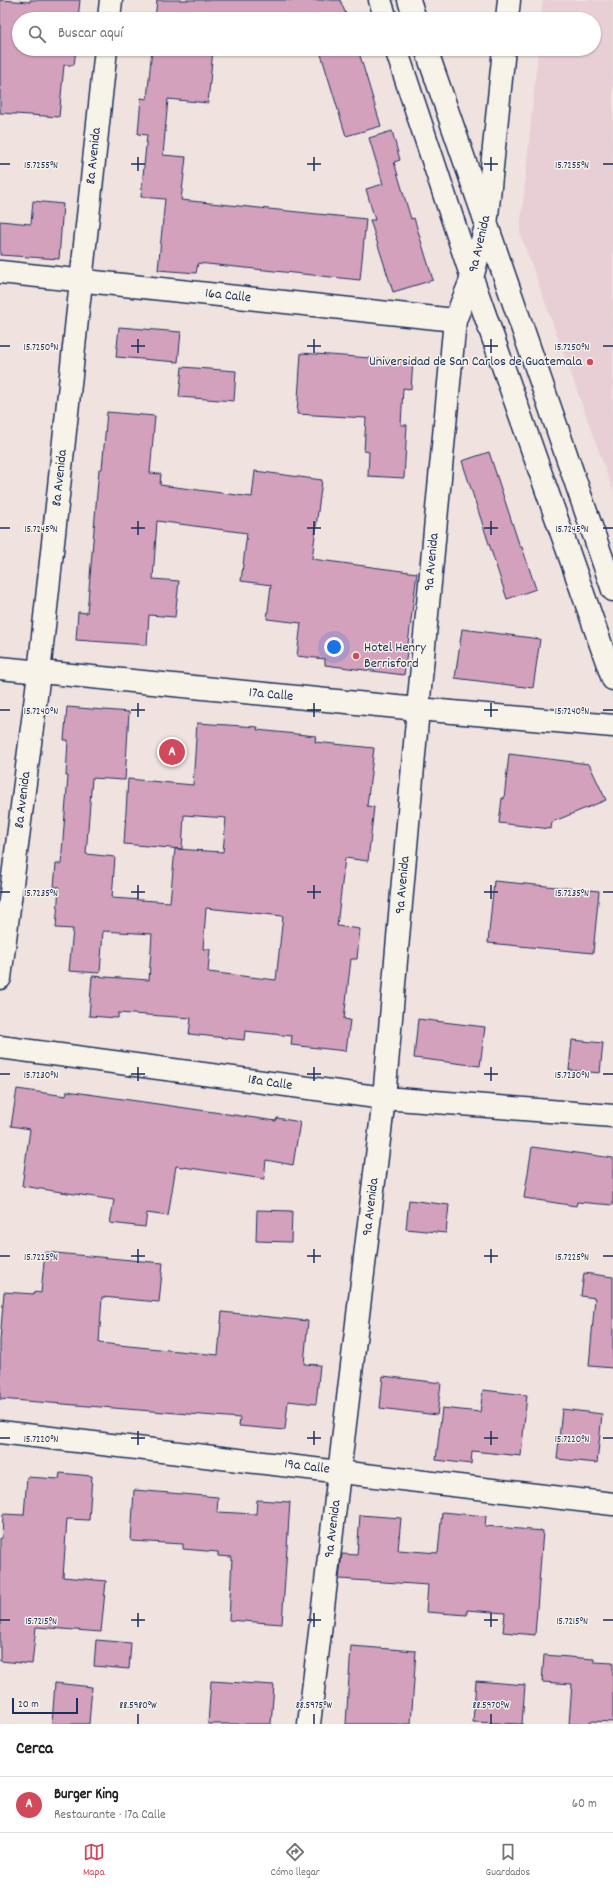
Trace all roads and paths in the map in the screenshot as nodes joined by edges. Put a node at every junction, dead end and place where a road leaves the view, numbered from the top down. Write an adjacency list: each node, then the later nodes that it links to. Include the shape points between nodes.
1 (111, 0): 5 (street)
2 (380, 0): 6 (street)
3 (409, 0): 7 (street)
4 (509, 0): 8 (street)
5 (110, 12)
6 (384, 12)
7 (413, 12)
8 (508, 12)
9 (105, 56): 16 (street, 8a Avenida)
10 (398, 56): 15 (street)
11 (428, 56): 13 (street)
12 (503, 56): 13 (street, 9a Avenida)
13 (486, 226): 15 (street, 9a Avenida); 18 (street)
14 (0, 272): 16 (street, 16a Calle)
15 (472, 278): 17 (street, 9a Avenida); 21 (street)
16 (81, 281): 17 (street, 16a Calle); 20 (street, 8a Avenida)
17 (455, 320): 22 (street, 9a Avenida)
18 (613, 590)
19 (0, 668): 20 (street, 17a Calle)
20 (39, 673): 22 (street, 17a Calle); 24 (street, 8a Avenida)
21 (613, 680)
22 (418, 709): 23 (street, 17a Calle); 26 (street, 9a Avenida)
23 (613, 726)
24 (0, 978)
25 (0, 1047): 26 (street, 18a Calle)
26 (384, 1098): 27 (street, 18a Calle); 29 (street, 9a Avenida)
27 (613, 1116)
28 (0, 1432): 29 (street, 19a Calle)
29 (340, 1471): 30 (street, 19a Calle); 31 (street, 9a Avenida)
30 (613, 1504)
31 (309, 1724)

